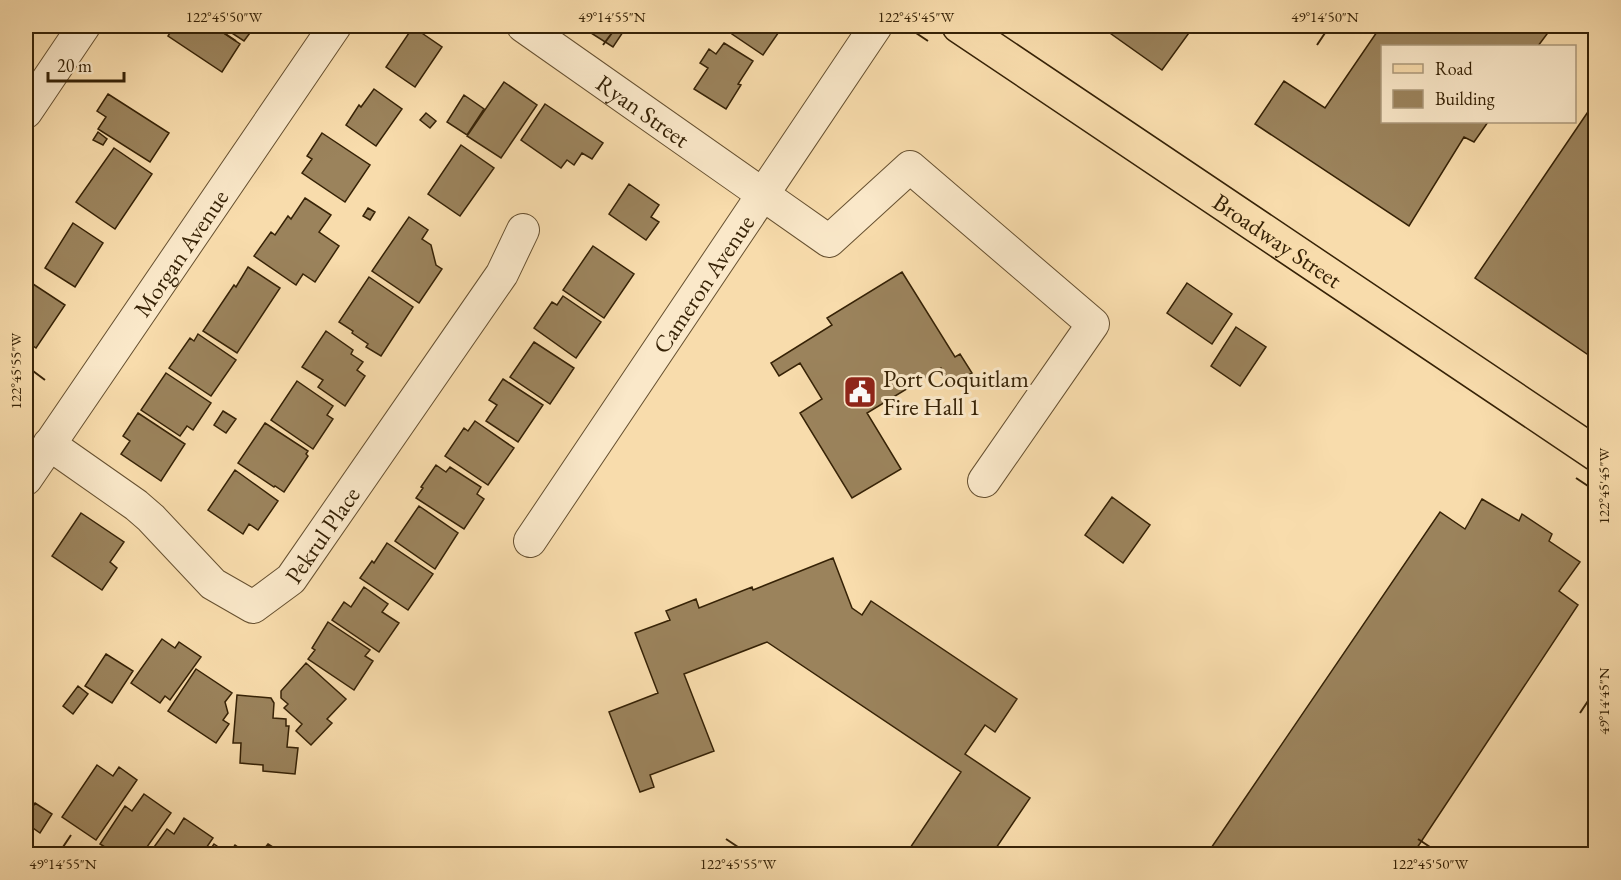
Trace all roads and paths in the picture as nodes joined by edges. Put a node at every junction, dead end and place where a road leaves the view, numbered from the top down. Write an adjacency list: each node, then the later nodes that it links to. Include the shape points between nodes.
1 (84, 26): 6 (street)
2 (334, 26): 9 (street, Morgan Avenue)
3 (523, 26): 7 (street, Ryan Street)
4 (876, 26): 7 (street, Cameron Avenue)
5 (959, 26): 10 (main road, Broadway Street)
6 (26, 112)
7 (763, 195): 12 (street, Ryan Street, via 829,241 910,167 1093,324); 13 (street, Cameron Avenue)
8 (523, 230): 9 (street, Pekrul Place, via 502,274 291,579 252,607 213,584 136,505)
9 (49, 444): 11 (street, Morgan Avenue)
10 (1592, 445)
11 (26, 479)
12 (984, 481)
13 (530, 541)

